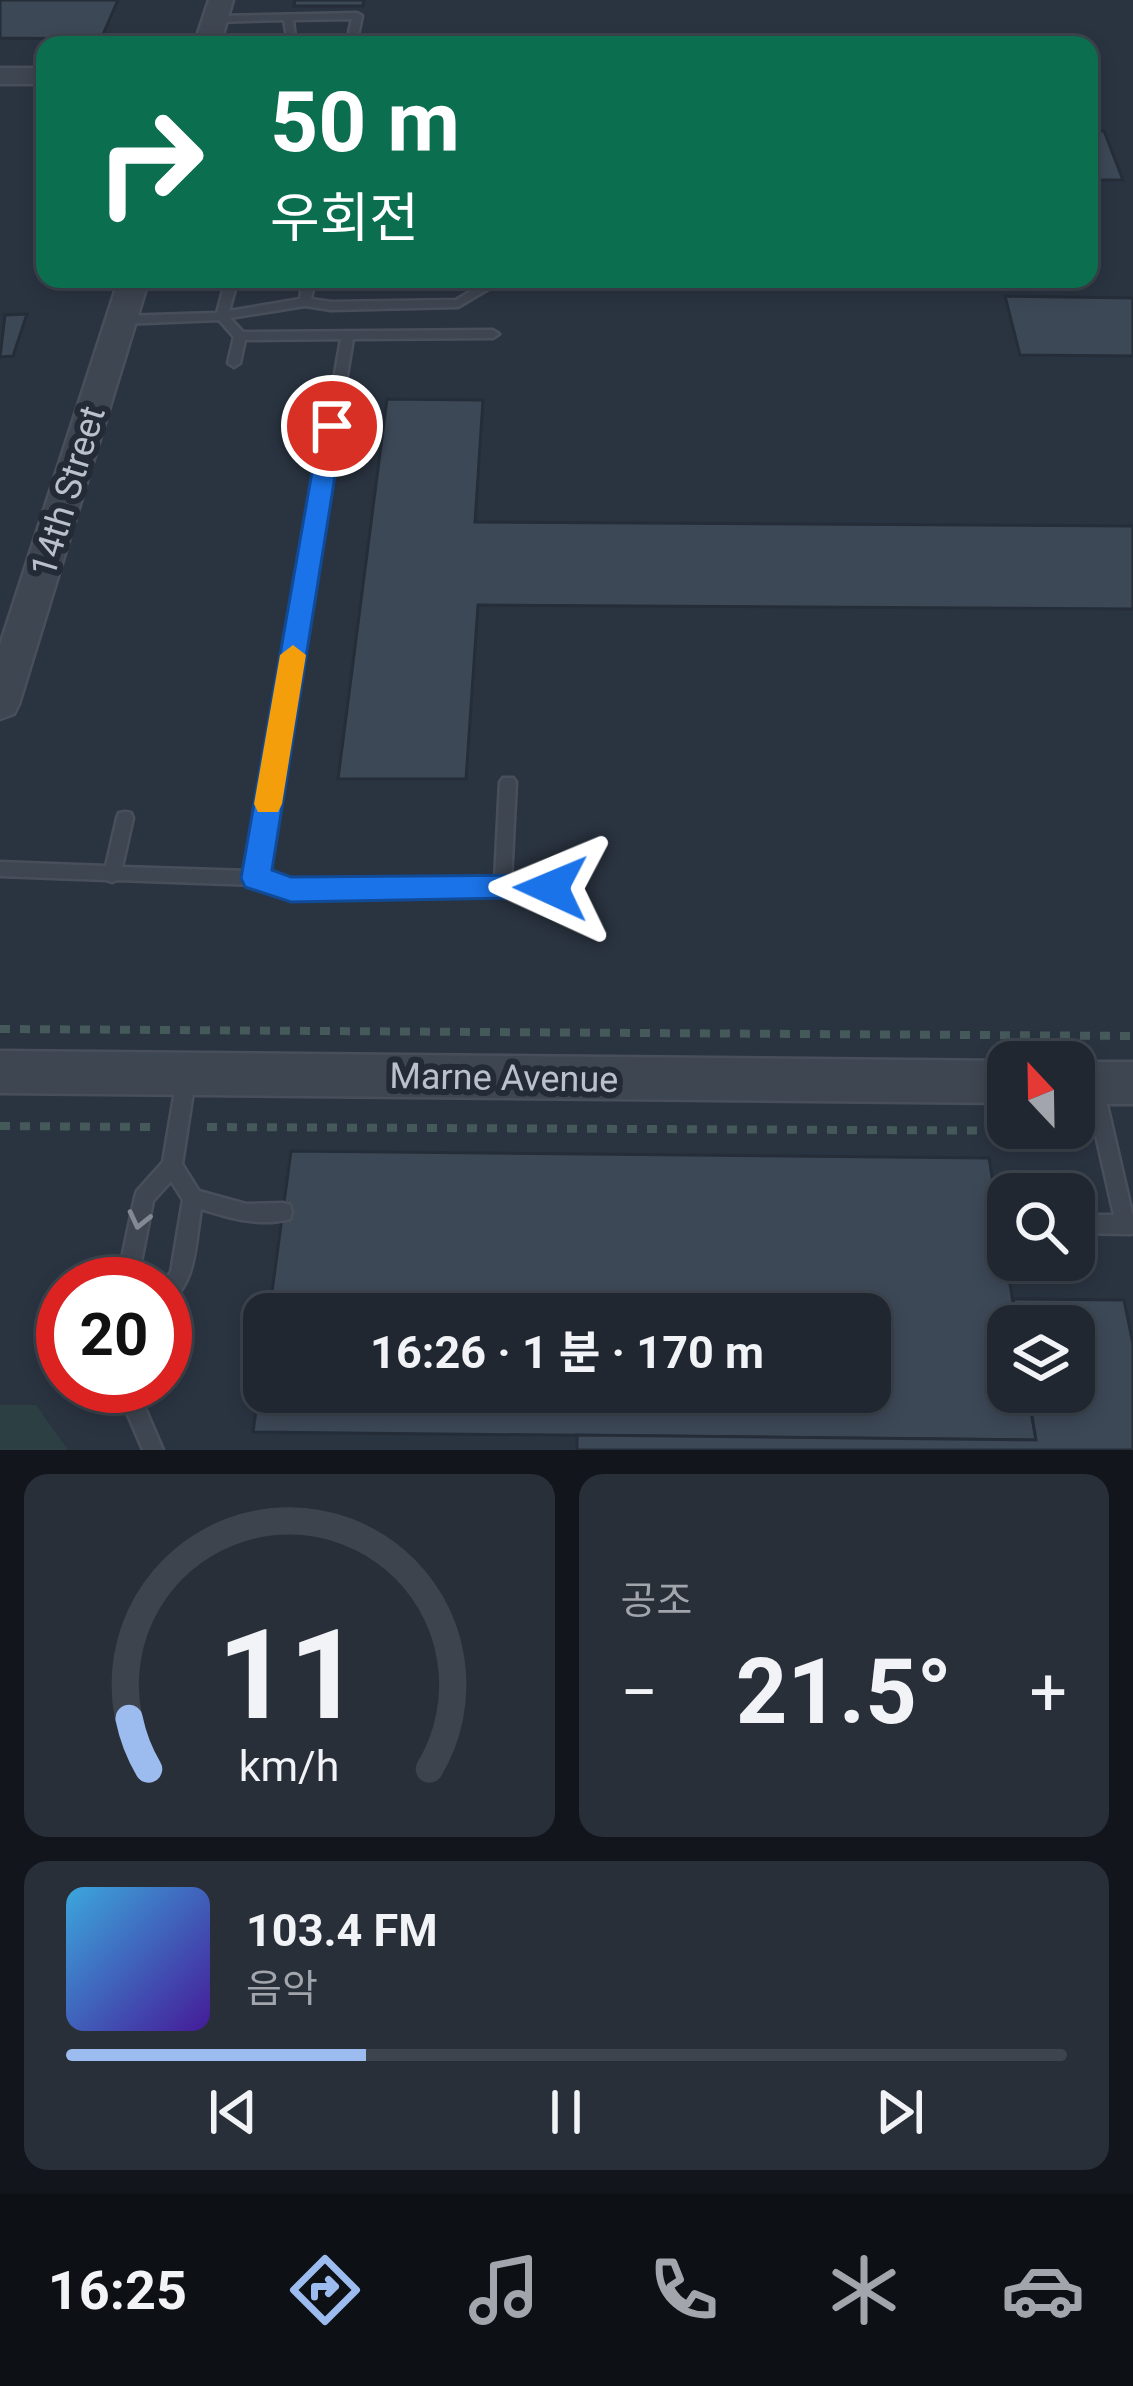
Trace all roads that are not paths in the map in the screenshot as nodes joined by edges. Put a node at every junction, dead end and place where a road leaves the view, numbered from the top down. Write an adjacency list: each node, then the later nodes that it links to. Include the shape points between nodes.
1 (218, 10): 2 (lane)
2 (288, 18): 3 (lane); 4 (lane, via 357,16)
3 (292, 36)
4 (353, 36)
5 (0, 76): 6 (street)
6 (36, 76)
7 (131, 288): 13 (street, 14th Street)
8 (230, 288): 12 (lane)
9 (307, 288): 11 (lane)
10 (484, 288): 11 (lane, via 458,303)
11 (305, 302): 12 (lane)
12 (222, 316): 13 (lane); 15 (lane)
13 (121, 320): 18 (street, 14th Street)
14 (493, 334): 16 (lane)
15 (240, 336): 16 (lane); 17 (lane)
16 (346, 336): 23 (lane)
17 (234, 363)
18 (0, 704)
19 (508, 782): 24 (lane)
20 (125, 818): 22 (lane)
21 (0, 869): 22 (lane)
22 (112, 875): 23 (lane)
23 (256, 878): 24 (lane, via 291,889)
24 (503, 887): 25 (lane)
25 (551, 888)
26 (0, 1072): 27 (street, Marne Avenue)
27 (187, 1074): 28 (street, Marne Avenue); 30 (lane)
28 (987, 1082)
29 (1100, 1083): 34 (lane)
30 (172, 1166): 31 (lane); 35 (lane, one-way to 35, via 144,1197)
31 (193, 1198): 32 (lane, via 246,1213); 36 (lane)
32 (283, 1212)
33 (1095, 1224): 34 (lane)
34 (1129, 1225)
35 (132, 1257)
36 (184, 1257)
37 (137, 1413): 38 (lane)
38 (153, 1450)

